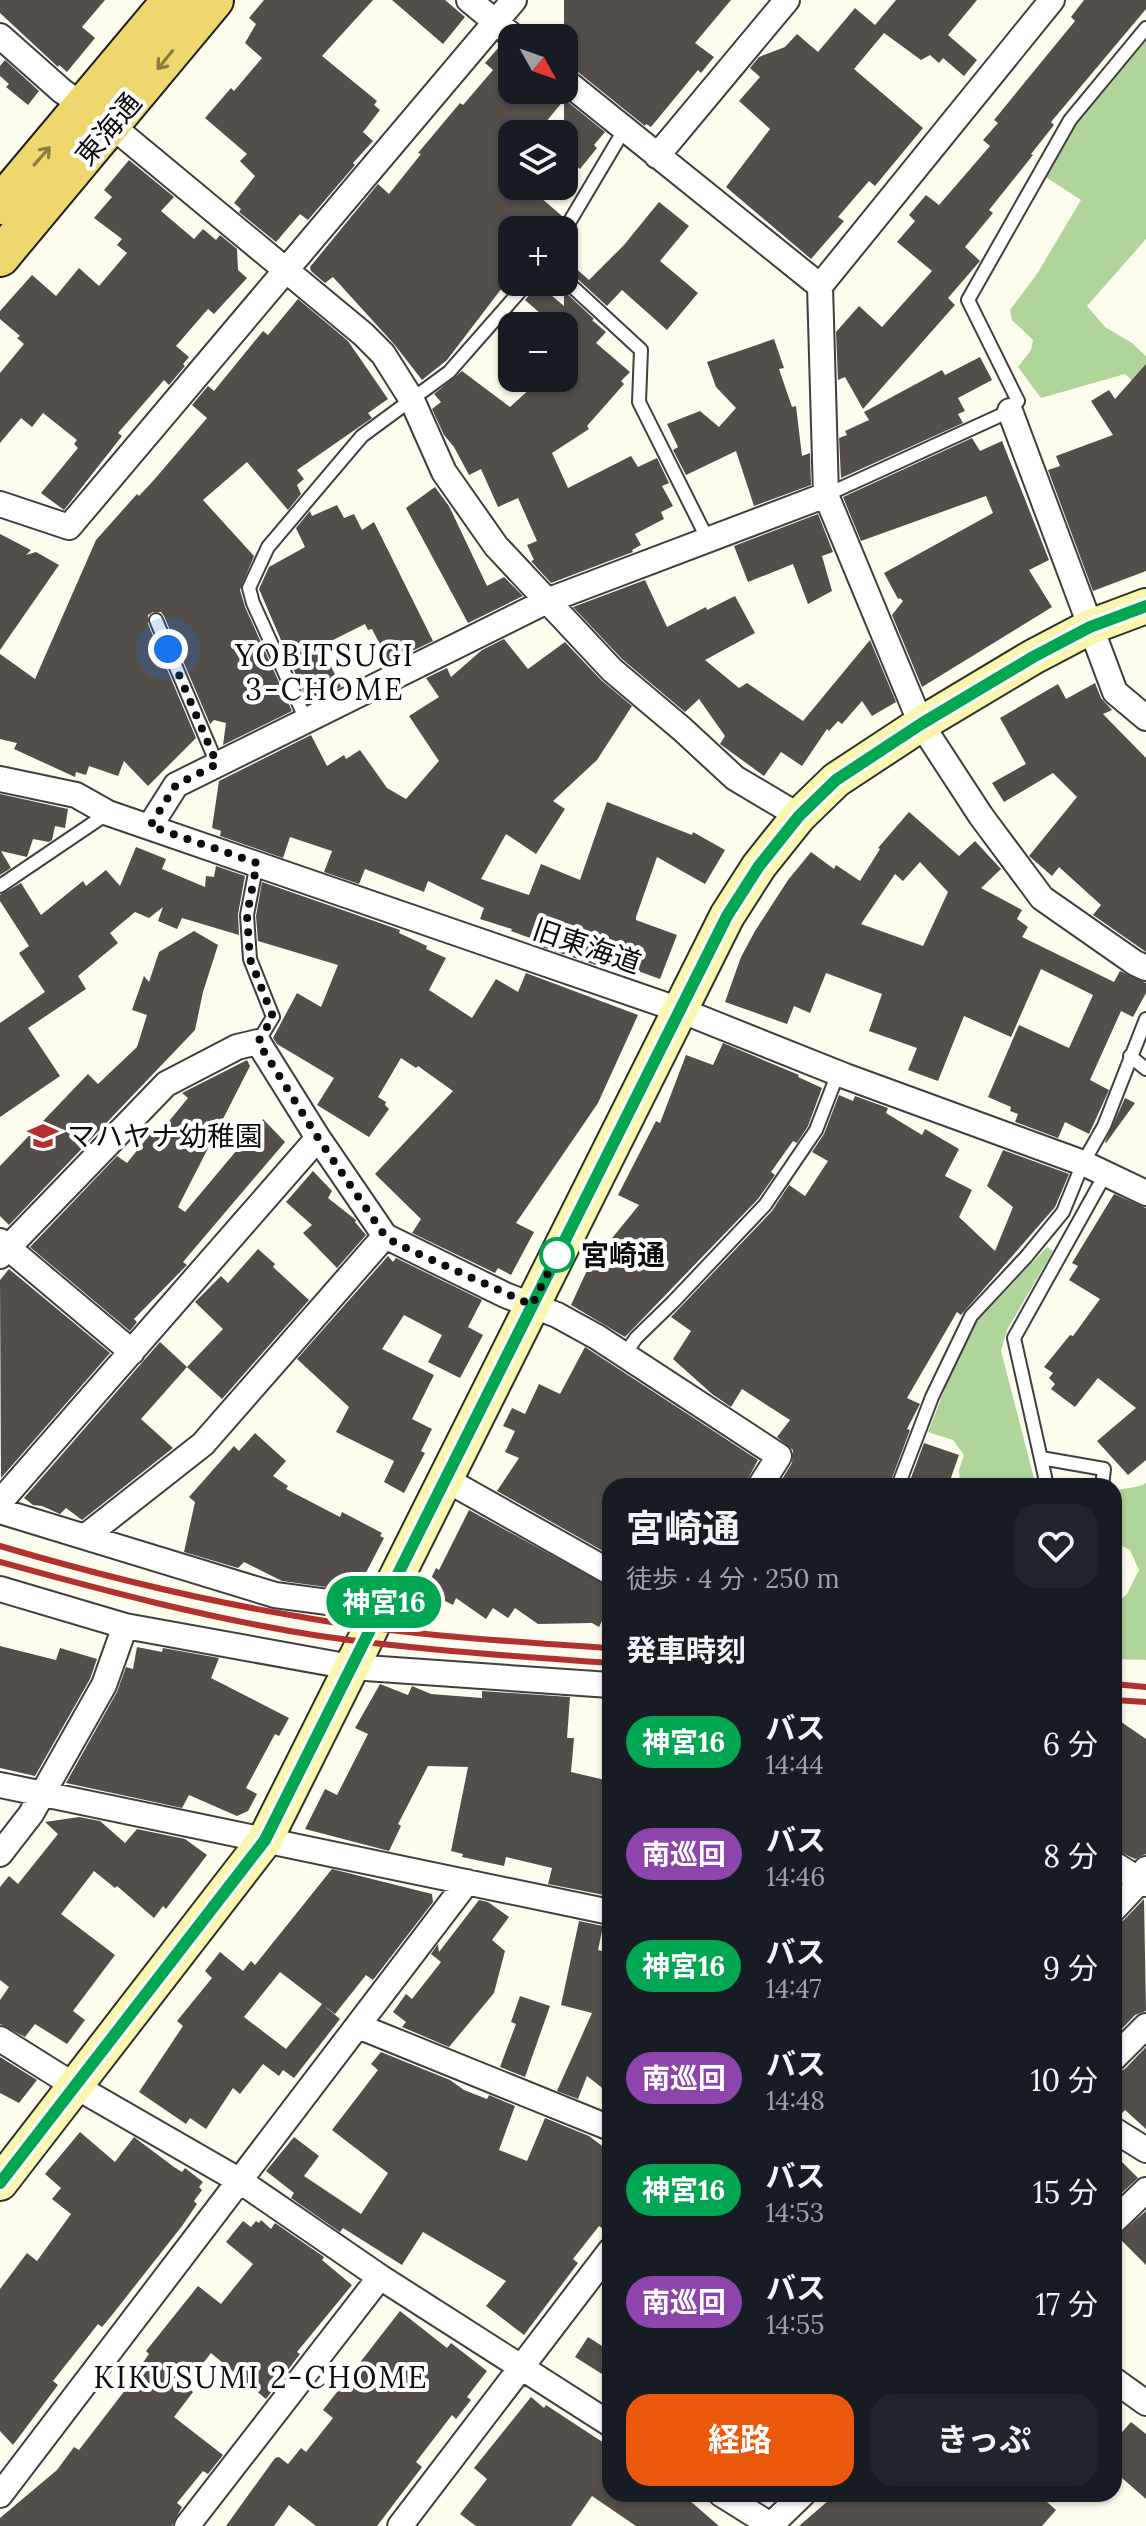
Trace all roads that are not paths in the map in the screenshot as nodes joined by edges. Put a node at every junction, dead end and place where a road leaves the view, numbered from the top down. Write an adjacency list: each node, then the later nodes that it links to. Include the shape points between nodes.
1 (172, 0): 12 (main road, 東海通)
2 (214, 0): 12 (main road, 東海通, one-way to 12)
3 (469, 0): 7 (street)
4 (514, 0): 7 (street)
5 (787, 0): 14 (street)
6 (1052, 0): 19 (street)
7 (496, 22): 8 (street); 18 (street)
8 (498, 24)
9 (1146, 28): 23 (lane, via 1070,120 968,300 1018,401)
10 (0, 36): 12 (street)
11 (578, 92): 13 (street)
12 (98, 117): 15 (main road, 東海通, one-way to 12); 17 (main road, 東海通); 18 (street)
13 (624, 130): 14 (street); 16 (lane)
14 (657, 156): 19 (street)
15 (0, 205)
16 (573, 216)
17 (0, 257)
18 (287, 272): 22 (street, via 383,354); 25 (street, via 69,527)
19 (820, 286): 24 (street)
20 (578, 292): 26 (lane, via 641,350 639,402)
21 (516, 296): 22 (lane, via 449,372)
22 (412, 400): 27 (street, via 444,472 496,546); 32 (lane, via 362,436 268,547 249,588)
23 (1010, 411): 24 (lane); 30 (street)
24 (826, 495): 26 (street); 33 (street)
25 (0, 504)
26 (708, 540): 27 (street)
27 (549, 600): 32 (street); 37 (street, via 612,670 735,778)
28 (1146, 606): 30 (street)
29 (156, 620): 34 (lane)
30 (1090, 627): 31 (street, via 1115,692); 33 (street)
31 (1146, 718)
32 (306, 720): 34 (street)
33 (921, 724): 37 (street, via 836,780); 41 (street, via 1042,898)
34 (217, 764): 38 (street, via 176,785)
35 (0, 779): 36 (street, 旧東海道, via 76,795)
36 (108, 813): 38 (street, 旧東海道); 40 (lane)
37 (799, 816): 42 (street, via 727,916)
38 (150, 826): 39 (street, 旧東海道)
39 (257, 863): 42 (street, 旧東海道); 44 (lane, via 247,915 250,959 273,1017)
40 (0, 886)
41 (1146, 968)
42 (680, 1010): 47 (street, 旧東海道); 54 (street)
43 (1146, 1019): 45 (lane)
44 (258, 1042): 48 (street); 53 (street, via 237,1047 166,1084)
45 (1130, 1056): 46 (lane); 49 (lane, via 1104,1126)
46 (1146, 1069)
47 (838, 1073): 49 (street, 旧東海道); 56 (lane, via 816,1130 765,1205)
48 (318, 1138): 52 (street); 55 (street)
49 (1083, 1163): 50 (street, 旧東海道); 59 (lane, via 1063,1212 971,1316)
50 (1106, 1173): 51 (street, 旧東海道); 57 (lane, via 1014,1338)
51 (1146, 1193)
52 (385, 1236): 54 (street); 65 (street, via 203,1444)
53 (2, 1248): 55 (street)
54 (532, 1305): 56 (street); 62 (street)
55 (132, 1352): 63 (street)
56 (625, 1354): 58 (street, via 779,1456)
57 (1041, 1458): 60 (lane); 61 (lane, via 1104,1469)
58 (765, 1478)
59 (901, 1478)
60 (1045, 1478)
61 (1103, 1478)
62 (445, 1479): 66 (street); 68 (street)
63 (0, 1502)
64 (0, 1511): 65 (street)
65 (86, 1536): 68 (street, via 275,1595)
66 (602, 1567)
67 (0, 1589): 69 (street)
68 (380, 1609): 70 (street)
69 (125, 1626): 70 (street); 73 (street, via 104,1685)
70 (351, 1667): 71 (street); 74 (street)
71 (602, 1684)
72 (0, 1785): 73 (street)
73 (42, 1794): 74 (street); 75 (street)
74 (265, 1840): 78 (street); 85 (street)
75 (0, 1854)
76 (1122, 1868): 77 (street)
77 (1144, 1878): 79 (street)
78 (467, 1882): 80 (street); 81 (street)
79 (1122, 1901)
80 (602, 1910)
81 (358, 2026): 86 (street); 89 (street)
82 (1146, 2026): 84 (street)
83 (0, 2039): 85 (street)
84 (1122, 2050)
85 (75, 2086): 89 (street); 90 (street)
86 (602, 2125)
87 (1122, 2135): 88 (street)
88 (1146, 2150)
89 (240, 2181): 94 (street); 99 (street)
90 (0, 2183)
91 (1146, 2190): 92 (street)
92 (1122, 2213)
93 (602, 2262): 95 (street)
94 (380, 2277): 95 (street); 102 (street)
95 (521, 2368): 98 (street); 103 (street)
96 (1122, 2386): 97 (street)
97 (1146, 2403)
98 (602, 2419)
99 (0, 2495)
100 (734, 2502): 104 (street)
101 (795, 2502): 104 (street)
102 (187, 2526)
103 (400, 2526)
104 (771, 2526)

